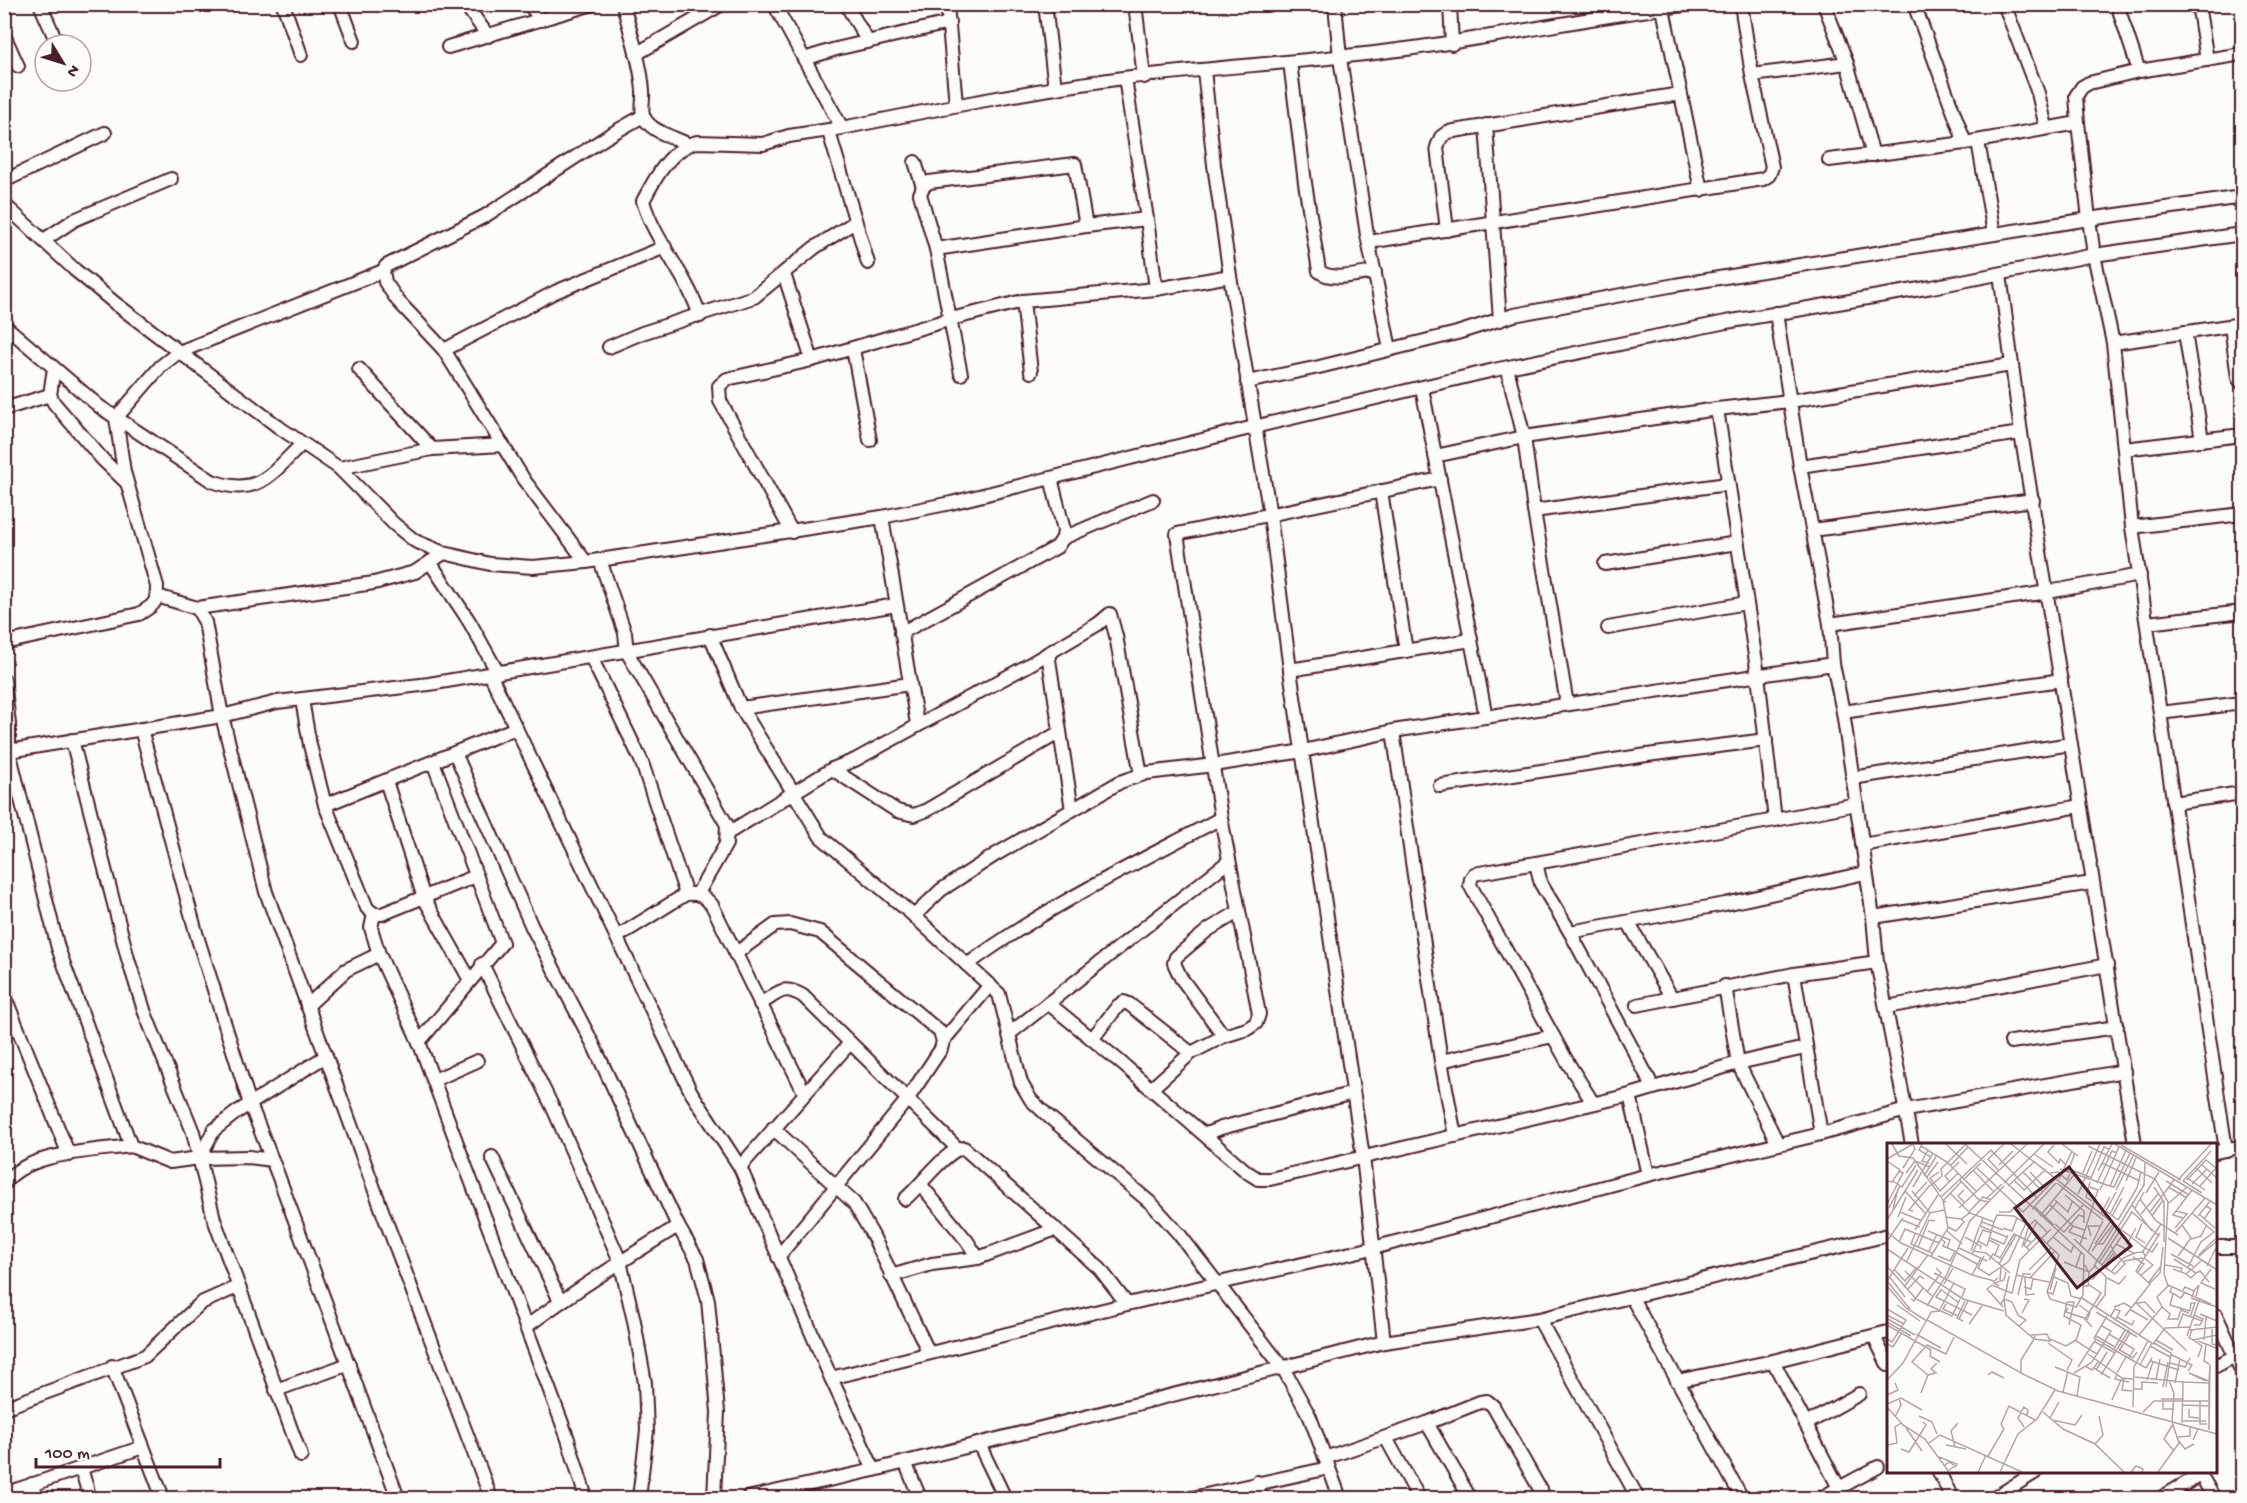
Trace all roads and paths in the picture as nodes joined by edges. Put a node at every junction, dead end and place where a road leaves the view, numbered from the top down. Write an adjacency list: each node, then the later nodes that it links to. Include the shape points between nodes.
1 (40, 4): 26 (street)
2 (284, 4): 35 (street)
3 (340, 4): 29 (street)
4 (465, 4): 28 (street)
5 (530, 4): 24 (street)
6 (623, 4): 33 (street)
7 (722, 4): 33 (street)
8 (774, 4): 37 (street)
9 (846, 4): 30 (street)
10 (947, 4): 25 (street)
11 (1045, 4): 47 (street)
12 (1135, 4): 45 (street)
13 (1335, 4): 36 (street)
14 (1450, 4): 31 (street)
15 (1694, 4): 23 (street)
16 (1741, 4): 44 (street)
17 (1824, 4): 40 (street)
18 (1914, 4): 57 (street)
19 (2004, 4): 53 (street, via 2038,93)
20 (2117, 4): 43 (street)
21 (2198, 4): 38 (street)
22 (591, 5): 24 (street)
23 (1663, 6): 31 (street); 48 (street)
24 (541, 20): 28 (street)
25 (949, 22): 30 (street); 49 (street)
26 (53, 33)
27 (4, 35): 41 (street)
28 (488, 36): 32 (street)
29 (354, 41)
30 (868, 42): 37 (street)
31 (1452, 44): 36 (street)
32 (448, 47)
33 (636, 54): 50 (street)
34 (2242, 54): 38 (street)
35 (301, 55)
36 (1340, 58): 39 (street); 77 (street)
37 (804, 59): 54 (street)
38 (2207, 60): 43 (street)
39 (1290, 62): 42 (street); 83 (street, via 1319,271 1330,276)
40 (1847, 63): 44 (street); 59 (street)
41 (18, 66)
42 (1204, 70): 45 (street); 86 (street)
43 (2139, 71): 51 (street, via 2082,87 2076,96)
44 (1752, 75): 65 (street, via 1772,167 1769,175)
45 (1144, 77): 46 (street)
46 (1125, 78): 47 (street); 68 (street)
47 (1055, 88): 49 (street)
48 (1680, 94): 52 (street); 65 (street)
49 (956, 104): 54 (street)
50 (644, 116): 58 (street, via 650,125); 82 (street, via 485,216)
51 (2078, 123): 53 (street); 69 (street)
52 (1486, 125): 71 (street); 73 (street, via 1448,132 1437,147)
53 (2046, 127): 56 (street)
54 (835, 130): 58 (street, via 763,144); 70 (street)
55 (105, 133): 63 (street)
56 (1978, 141): 57 (street); 74 (street)
57 (1965, 143): 59 (street)
58 (688, 144): 78 (street, via 676,152 643,201)
59 (1873, 154): 60 (street)
60 (1829, 160)
61 (915, 162): 64 (street)
62 (171, 179): 76 (street, via 74,220)
63 (4, 181)
64 (922, 187): 72 (street, via 928,182 1075,164); 79 (street, via 920,194)
65 (1701, 190): 71 (street)
66 (2242, 197): 69 (street)
67 (4, 204): 76 (street)
68 (1147, 219): 72 (street); 87 (street)
69 (2089, 219): 74 (street); 80 (street)
70 (855, 222): 81 (street); 84 (street, via 814,248)
71 (1493, 223): 73 (street); 92 (street)
72 (1086, 226): 79 (street)
73 (1447, 230): 77 (street)
74 (1994, 234): 92 (street, via 1675,285)
75 (2242, 234): 80 (street)
76 (44, 240): 101 (street, via 116,304)
77 (1369, 242): 83 (street)
78 (665, 247): 90 (street, via 693,295); 100 (street, via 555,292)
79 (936, 249): 91 (street)
80 (2094, 255): 85 (street); 96 (street)
81 (868, 263)
82 (383, 271): 100 (street, via 385,282 398,301); 101 (street)
83 (1375, 272): 99 (street)
84 (784, 274): 90 (street, via 754,297); 102 (street)
85 (2000, 274): 89 (street); 103 (street)
86 (1230, 276): 87 (street); 109 (street)
87 (1156, 288): 88 (street)
88 (1023, 301): 91 (street); 107 (street)
89 (1776, 313): 105 (street); 113 (street)
90 (700, 316): 97 (street)
91 (951, 319): 98 (street); 108 (street)
92 (1500, 320): 99 (street)
93 (4, 325): 104 (street)
94 (2237, 325): 95 (street); 110 (street, via 2238,378)
95 (2185, 332): 96 (street); 122 (street)
96 (2113, 343): 126 (street)
97 (609, 347)
98 (852, 349): 102 (street); 121 (street)
99 (1390, 349): 109 (street)
100 (444, 350): 124 (street)
101 (179, 352): 116 (street, via 161,366); 123 (street)
102 (812, 360): 143 (street, via 727,379 719,386 720,401)
103 (2011, 365): 113 (street); 118 (street)
104 (54, 368): 112 (street); 116 (street)
105 (1508, 368): 111 (street); 120 (street)
106 (359, 369): 125 (street)
107 (1031, 372)
108 (961, 374)
109 (1247, 382): 117 (street)
110 (2242, 383)
111 (1422, 388): 117 (street); 127 (street)
112 (50, 394): 114 (street); 132 (street, via 102,460)
113 (1790, 401): 115 (street); 128 (street)
114 (4, 409)
115 (1717, 409): 120 (street); 133 (street)
116 (116, 418): 123 (street, via 212,481 227,486 247,487 263,481); 132 (street)
117 (1254, 427): 130 (street); 139 (street)
118 (2021, 433): 128 (street); 136 (street)
119 (2242, 435): 122 (street)
120 (1524, 437): 127 (street); 137 (street)
121 (870, 440)
122 (2202, 440): 126 (street)
123 (302, 444): 129 (street)
124 (503, 445): 125 (street); 149 (street, via 524,480)
125 (432, 449): 129 (street)
126 (2124, 449): 141 (street)
127 (1435, 456): 131 (street)
128 (1800, 466): 142 (street)
129 (339, 468): 146 (street, via 415,541)
130 (1052, 478): 140 (street); 144 (street)
131 (1440, 479): 134 (street); 163 (street)
132 (127, 484): 153 (street)
133 (1727, 484): 137 (street); 145 (street)
134 (1381, 491): 139 (street); 166 (street)
135 (1153, 500): 144 (street)
136 (2033, 500): 142 (street); 152 (street)
137 (1534, 511): 178 (street)
138 (2242, 513): 141 (street)
139 (1270, 514): 170 (street); 196 (street, via 1177,534)
140 (882, 517): 143 (street); 155 (street)
141 (2132, 527): 151 (street)
142 (1813, 530): 159 (street)
143 (792, 532): 147 (street)
144 (1063, 538): 161 (street, via 1057,547)
145 (1737, 543): 150 (street); 154 (street)
146 (444, 553): 148 (street); 149 (street, via 490,564 533,567)
147 (600, 560): 149 (street); 165 (street, via 625,633)
148 (430, 562): 156 (street, via 415,572 374,583); 171 (street, via 469,621)
149 (586, 562)
150 (1605, 564)
151 (2140, 575): 152 (street); 158 (street)
152 (2048, 592): 159 (street); 174 (street)
153 (157, 596): 156 (street); 164 (street, via 153,606 139,614)
154 (1746, 603): 160 (street); 172 (street)
155 (896, 605): 161 (street); 162 (street)
156 (197, 608): 182 (street, via 205,622)
157 (2242, 612): 158 (street)
158 (2147, 623): 181 (street)
159 (1830, 624): 169 (street)
160 (1608, 628)
161 (902, 633): 175 (street)
162 (710, 636): 165 (street); 179 (street)
163 (1471, 640): 166 (street); 183 (street)
164 (4, 643)
165 (627, 651): 168 (street); 211 (street, via 727,825)
166 (1406, 651): 170 (street)
167 (1048, 653): 184 (street); 188 (street); 198 (street, via 1110,614)
168 (591, 657): 171 (street); 218 (street, via 641,760)
169 (1833, 664): 172 (street); 180 (street)
170 (1290, 670): 192 (street)
171 (494, 674): 176 (street); 185 (street)
172 (1758, 675): 178 (street); 190 (street)
173 (4, 680): 193 (street, via 9,724)
174 (2061, 680): 180 (street); 191 (street)
175 (910, 684): 179 (street); 184 (street)
176 (302, 700): 182 (street); 206 (street)
177 (2242, 703): 181 (street)
178 (1567, 704): 183 (street)
179 (741, 708): 202 (street)
180 (1843, 712): 199 (street)
181 (2160, 713): 204 (street)
182 (222, 716): 186 (street); 242 (street, via 266,892)
183 (1485, 717): 187 (street)
184 (917, 724): 197 (street)
185 (516, 728): 194 (street); 226 (street)
186 (141, 729): 189 (street); 268 (street, via 197,936)
187 (1393, 731): 192 (street); 257 (street)
188 (1060, 732): 197 (street, via 914,815 897,811); 208 (street)
189 (72, 740): 193 (street); 284 (street, via 128,959 145,1013 193,1132)
190 (1766, 740): 201 (street); 210 (street)
191 (2071, 744): 199 (street); 207 (street)
192 (1303, 751): 196 (street); 264 (street)
193 (7, 752): 277 (street, via 58,948)
194 (454, 753): 195 (street); 292 (street, via 532,927 593,1044)
195 (433, 762): 200 (street); 216 (street)
196 (1214, 765): 198 (street); 209 (street)
197 (832, 769): 202 (street)
198 (1141, 775): 208 (street, via 1120,782)
199 (1852, 778): 205 (street)
200 (386, 781): 206 (street); 219 (street)
201 (1440, 786)
202 (793, 793): 211 (street); 222 (street, via 821,837)
203 (2242, 793): 204 (street)
204 (2173, 803): 280 (street)
205 (1856, 804): 210 (street); 212 (street)
206 (326, 805): 221 (street, via 367,908)
207 (2080, 806): 212 (street); 217 (street)
208 (1072, 810): 222 (street, via 941,890)
209 (1221, 818): 213 (street); 231 (street, via 1074,897)
210 (1775, 820): 214 (street)
211 (728, 833): 218 (street, via 726,844)
212 (1862, 845): 215 (street)
213 (1229, 861): 220 (street); 239 (street)
214 (1536, 863): 225 (street, via 1541,884); 247 (street, via 1474,874 1470,885)
215 (1865, 873): 223 (street); 224 (street)
216 (476, 876): 219 (street); 230 (street, via 502,943)
217 (2092, 883): 223 (street); 232 (street)
218 (692, 893): 226 (street); 228 (street, via 712,905)
219 (424, 898): 221 (street); 234 (street)
220 (1238, 912): 246 (street, via 1259,1014 1256,1023 1247,1029); 246 (street, via 1208,930 1174,963)
221 (374, 914): 227 (street, via 371,928)
222 (914, 916): 231 (street)
223 (1873, 917): 229 (street)
224 (1628, 922): 225 (street); 238 (street)
225 (1570, 932): 261 (street)
226 (617, 937): 286 (street, via 691,1092)
227 (379, 954): 242 (street, via 346,970); 250 (street)
228 (735, 954): 240 (street); 249 (street, via 782,923 820,932 940,1032)
229 (1877, 962): 233 (street); 243 (street)
230 (482, 964): 234 (street); 300 (street, via 554,1110)
231 (967, 965): 235 (street)
232 (2107, 965): 243 (street); 244 (street)
233 (1794, 974): 236 (street); 253 (street)
234 (470, 980): 250 (street)
235 (990, 985): 245 (street, via 999,994); 249 (street)
236 (1725, 986): 238 (street); 258 (street)
237 (4, 987): 281 (street)
238 (1672, 998): 241 (street)
239 (1048, 1003): 245 (street); 248 (street)
240 (760, 1004): 252 (street, via 791,990 803,996); 263 (street)
241 (1637, 1005)
242 (307, 1006): 255 (street)
243 (1887, 1007): 269 (street)
244 (2117, 1027): 251 (street); 259 (street)
245 (1009, 1034): 302 (street, via 1021,1083 1031,1100 1153,1205)
246 (1224, 1036): 254 (street)
247 (1553, 1036): 257 (street); 267 (street)
248 (1092, 1039): 254 (street, via 1124,1002); 262 (street)
249 (943, 1041): 266 (street)
250 (419, 1042): 260 (street)
251 (2011, 1042)
252 (850, 1043): 263 (street); 266 (street)
253 (1805, 1048): 258 (street); 272 (street)
254 (1191, 1053): 262 (street)
255 (326, 1056): 268 (street); 349 (street)
256 (477, 1061): 260 (street)
257 (1441, 1061): 273 (street)
258 (1738, 1063): 261 (street); 276 (street)
259 (2124, 1071): 269 (street); 275 (street)
260 (434, 1080): 309 (street)
261 (1653, 1087): 265 (street)
262 (1152, 1088): 271 (street)
263 (804, 1092): 270 (street)
264 (1353, 1093): 271 (street); 283 (street)
265 (1630, 1095): 267 (street); 287 (street)
266 (907, 1100): 279 (street); 290 (street)
267 (1593, 1103): 273 (street)
268 (250, 1104): 284 (street, via 214,1130); 285 (street)
269 (1906, 1110): 272 (street); 274 (street)
270 (773, 1128): 286 (street); 290 (street)
271 (1206, 1134): 283 (street, via 1258,1179)
272 (1821, 1134): 276 (street)
273 (1455, 1136): 283 (street)
274 (1912, 1143)
275 (2135, 1143)
276 (1778, 1144): 287 (street)
277 (131, 1146): 281 (street); 284 (street, via 170,1162)
278 (2242, 1146): 280 (street)
279 (957, 1148): 289 (street); 293 (street, via 972,1153)
280 (2221, 1151)
281 (69, 1155): 288 (street, via 37,1160 15,1172)
282 (492, 1157): 305 (street)
283 (1363, 1157): 297 (street)
284 (199, 1158): 285 (street); 303 (street)
285 (272, 1160): 317 (street)
286 (740, 1167): 298 (street)
287 (1648, 1175): 297 (street)
288 (4, 1184)
289 (921, 1185): 291 (street); 299 (street)
290 (836, 1186): 298 (street); 301 (street, via 854,1203)
291 (904, 1198)
292 (678, 1226): 300 (street); 352 (street, via 697,1259 708,1300 718,1412)
293 (1056, 1229): 299 (street); 306 (street, via 1101,1269)
294 (1887, 1235): 304 (street)
295 (2242, 1246): 296 (street)
296 (2217, 1247)
297 (1373, 1248): 302 (street); 312 (street)
298 (778, 1257): 322 (street)
299 (978, 1258): 301 (street, via 932,1264)
300 (620, 1261): 305 (street); 351 (street, via 645,1383 647,1431)
301 (891, 1276): 313 (street)
302 (1217, 1283): 306 (street); 320 (street)
303 (237, 1287): 319 (street, via 201,1303 145,1356); 324 (street)
304 (1632, 1298): 308 (street); 323 (street)
305 (560, 1301): 309 (street)
306 (1127, 1304): 313 (street)
307 (2217, 1317): 314 (street)
308 (1539, 1319): 312 (street); 362 (street)
309 (526, 1327): 350 (street)
310 (1887, 1332): 311 (street)
311 (1874, 1336): 315 (street); 316 (street)
312 (1384, 1342): 320 (street)
313 (929, 1353): 322 (street)
314 (2238, 1354): 318 (street); 321 (street)
315 (1773, 1361): 323 (street); 328 (street)
316 (1887, 1363)
317 (349, 1364): 324 (street); 348 (street)
318 (2217, 1365)
319 (112, 1366): 326 (street); 331 (street)
320 (1283, 1368): 330 (street); 334 (street, via 1310,1417)
321 (2242, 1372)
322 (831, 1378): 337 (street)
323 (1677, 1381): 363 (street)
324 (276, 1390): 332 (street)
325 (1859, 1394): 328 (street)
326 (4, 1408)
327 (1427, 1423): 329 (street); 360 (street); 361 (street, via 1487,1401)
328 (1806, 1424): 343 (street)
329 (1386, 1438): 334 (street); 359 (street)
330 (979, 1444): 333 (street); 355 (street)
331 (143, 1447): 336 (street); 347 (street)
332 (301, 1456)
333 (905, 1462): 337 (street); 354 (street)
334 (1327, 1463): 341 (street); 358 (street)
335 (1878, 1467): 343 (street)
336 (81, 1468): 342 (street); 346 (street)
337 (874, 1470): 353 (street)
338 (1940, 1473): 365 (street)
339 (2030, 1473): 366 (street)
340 (2199, 1473): 367 (street); 368 (street)
341 (1257, 1482): 356 (street); 357 (street)
342 (32, 1484): 344 (street); 345 (street)
343 (1839, 1488): 364 (street)
344 (4, 1494)
345 (36, 1498)
346 (90, 1498)
347 (163, 1498)
348 (398, 1498)
349 (491, 1498)
350 (586, 1498)
351 (639, 1498)
352 (714, 1498)
353 (747, 1498)
354 (920, 1498)
355 (1005, 1498)
356 (1193, 1498)
357 (1260, 1498)
358 (1340, 1498)
359 (1419, 1498)
360 (1470, 1498)
361 (1545, 1498)
362 (1638, 1498)
363 (1742, 1498)
364 (1821, 1498)
365 (1952, 1498)
366 (1994, 1498)
367 (2161, 1498)
368 (2214, 1498)

